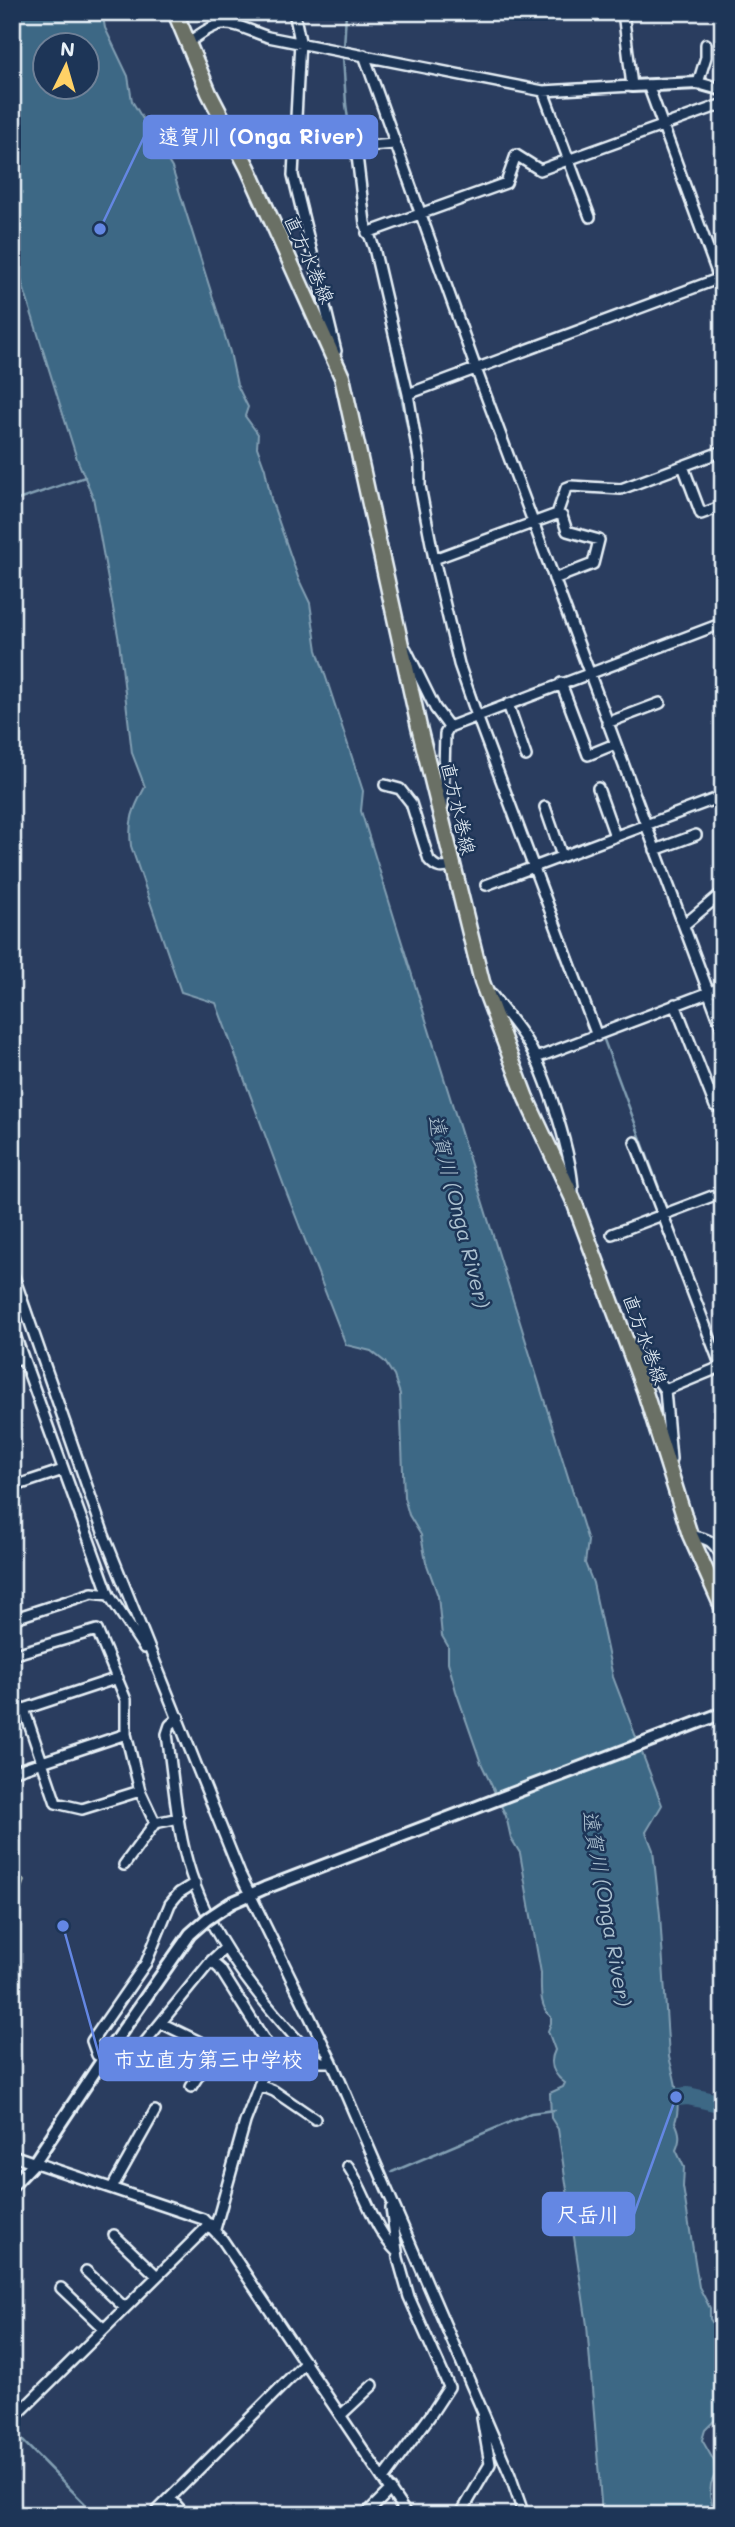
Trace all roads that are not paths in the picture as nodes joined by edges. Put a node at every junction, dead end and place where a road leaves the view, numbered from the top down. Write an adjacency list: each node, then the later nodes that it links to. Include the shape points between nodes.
1 (175, 12): 5 (main road, 直方水巻線)
2 (294, 12): 4 (street)
3 (623, 12): 10 (street)
4 (300, 41): 5 (street, via 220,23); 7 (street); 23 (street, via 293,175)
5 (188, 43): 23 (main road, 直方水巻線)
6 (706, 44): 8 (street)
7 (364, 55): 12 (street); 15 (street)
8 (698, 83): 9 (street); 11 (street)
9 (648, 85): 10 (street); 14 (street)
10 (632, 86): 12 (street)
11 (723, 90)
12 (543, 91): 16 (street)
13 (723, 104): 14 (street)
14 (662, 126): 16 (street); 20 (street)
15 (395, 144): 17 (street); 19 (street, via 356,147)
16 (569, 158): 17 (street, via 540,170 516,155 506,183); 18 (street)
17 (417, 215): 19 (street); 22 (street)
18 (590, 217)
19 (367, 233): 24 (street)
20 (721, 277): 21 (street); 22 (street)
21 (723, 289)
22 (474, 369): 24 (street); 29 (street)
23 (342, 377): 33 (main road, 直方水巻線)
24 (408, 394): 30 (street, via 420,486)
25 (723, 451): 26 (street)
26 (683, 466): 27 (street, via 701,514); 28 (street, via 621,489 571,486 566,488)
27 (723, 506)
28 (557, 514): 29 (street); 31 (street, via 567,531 599,540 593,564)
29 (532, 524): 30 (street); 31 (street)
30 (438, 557): 38 (street, via 459,664)
31 (554, 579): 34 (street)
32 (723, 623): 34 (street)
33 (401, 639): 40 (street); 47 (main road, 直方水巻線)
34 (587, 673): 35 (street); 39 (street)
35 (561, 683): 37 (street); 41 (street, via 588,755)
36 (660, 703): 39 (street)
37 (508, 704): 38 (street); 42 (street)
38 (477, 716): 40 (street); 54 (street)
39 (607, 723): 41 (street)
40 (449, 727): 47 (street)
41 (613, 745): 48 (street)
42 (526, 756)
43 (385, 785): 53 (street, via 400,789 411,803 429,860 441,869)
44 (598, 788): 50 (street)
45 (723, 796): 48 (street)
46 (545, 807): 52 (street)
47 (442, 816): 53 (main road, 直方水巻線)
48 (643, 826): 50 (street); 51 (street)
49 (696, 835): 51 (street)
50 (615, 836): 52 (street)
51 (655, 850): 57 (street)
52 (562, 856): 54 (street)
53 (453, 866): 58 (main road, 直方水巻線)
54 (537, 866): 55 (street); 63 (street)
55 (486, 885)
56 (723, 892): 57 (street)
57 (684, 925): 60 (street)
58 (482, 982): 64 (street); 68 (main road, 直方水巻線, via 526,1098)
59 (723, 987): 60 (street)
60 (705, 993): 61 (street); 62 (street)
61 (675, 1004): 63 (street); 65 (street, via 715,1106)
62 (723, 1031)
63 (600, 1035): 64 (street)
64 (536, 1058): 68 (street, via 574,1181)
65 (723, 1103)
66 (635, 1142): 69 (street)
67 (723, 1192): 69 (street)
68 (573, 1199): 73 (main road, 直方水巻線)
69 (666, 1214): 70 (street); 76 (street)
70 (612, 1234)
71 (12, 1271): 87 (street, via 104,1535)
72 (12, 1327): 74 (street)
73 (626, 1337): 77 (street); 79 (main road, 直方水巻線)
74 (22, 1358): 75 (street); 78 (street)
75 (12, 1362)
76 (722, 1368): 77 (street)
77 (664, 1390): 79 (street)
78 (63, 1470): 80 (street); 83 (street)
79 (673, 1478): 81 (main road, 直方水巻線)
80 (12, 1487)
81 (690, 1535): 82 (street, via 708,1538); 84 (main road, 直方水巻線)
82 (723, 1558)
83 (109, 1595): 85 (street, via 92,1593); 87 (street)
84 (723, 1609)
85 (12, 1619)
86 (12, 1655): 88 (street, via 97,1629)
87 (156, 1668): 92 (street)
88 (118, 1678): 89 (street); 93 (street, via 126,1700)
89 (24, 1709): 90 (street); 94 (street)
90 (12, 1713)
91 (723, 1713): 101 (street)
92 (179, 1717): 97 (street, via 166,1734); 101 (street)
93 (126, 1734): 94 (street); 96 (street)
94 (42, 1762): 95 (street); 96 (street, via 56,1803 82,1809)
95 (12, 1772)
96 (140, 1791): 98 (street)
97 (179, 1818): 98 (street); 100 (street)
98 (155, 1823): 99 (street)
99 (124, 1865)
100 (195, 1883): 102 (street); 106 (street, via 184,1888 170,1905 146,1963 92,2041 96,2054)
101 (248, 1894): 106 (street, bridge, via 190,1934); 107 (street)
102 (225, 1948): 103 (street); 107 (street, via 271,2012 314,2058)
103 (211, 1961): 104 (street); 108 (street, via 272,2052)
104 (161, 2023): 105 (street); 106 (street, via 128,2063 116,2064)
105 (216, 2049): 108 (street); 110 (street)
106 (106, 2055): 114 (street)
107 (332, 2062): 118 (street)
108 (265, 2070): 109 (street)
109 (259, 2085): 112 (street); 119 (street)
110 (191, 2087)
111 (155, 2111): 117 (street)
112 (314, 2119)
113 (12, 2155): 114 (street)
114 (34, 2163): 116 (street); 117 (street)
115 (348, 2166): 121 (street, via 376,2225)
116 (12, 2186)
117 (112, 2188): 119 (street, via 172,2206)
118 (390, 2198): 121 (street); 129 (street)
119 (212, 2227): 123 (street); 127 (street)
120 (114, 2235): 123 (street)
121 (397, 2253): 132 (street, via 409,2297 449,2387)
122 (86, 2271): 125 (street)
123 (157, 2276): 125 (street)
124 (61, 2288): 126 (street)
125 (125, 2308): 126 (street)
126 (104, 2329): 131 (street)
127 (306, 2362): 130 (street); 134 (street)
128 (373, 2385): 130 (street)
129 (481, 2410): 139 (street, via 490,2464); 140 (street)
130 (341, 2415): 132 (street)
131 (12, 2420)
132 (384, 2479): 133 (street)
133 (391, 2489): 137 (street); 138 (street)
134 (170, 2498): 135 (street); 136 (street)
135 (153, 2515)
136 (185, 2515)
137 (365, 2515)
138 (407, 2515)
139 (460, 2515)
140 (524, 2515)

